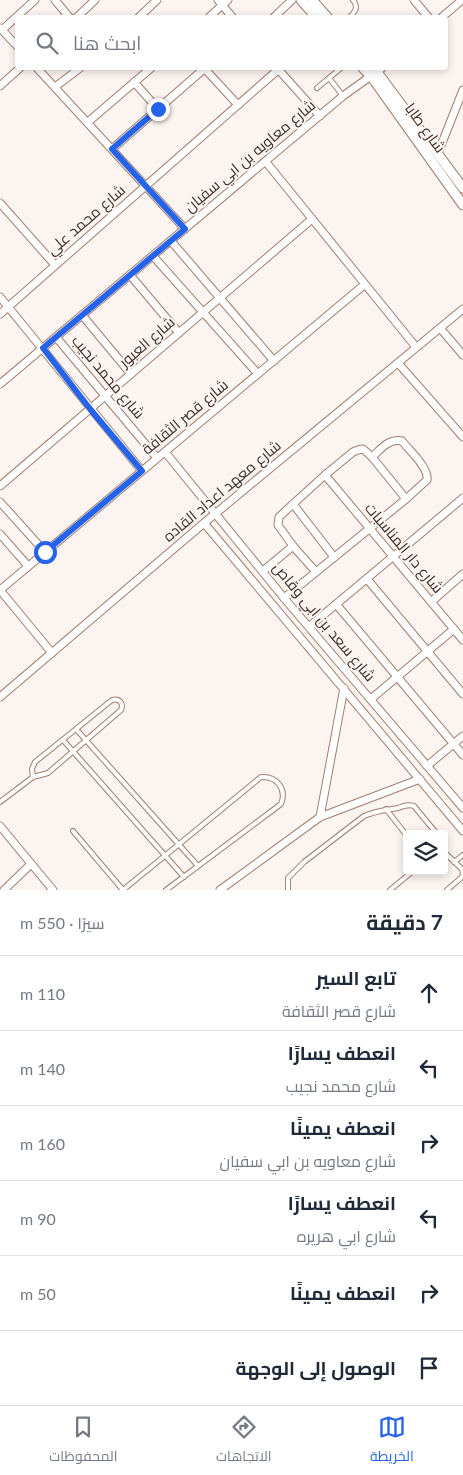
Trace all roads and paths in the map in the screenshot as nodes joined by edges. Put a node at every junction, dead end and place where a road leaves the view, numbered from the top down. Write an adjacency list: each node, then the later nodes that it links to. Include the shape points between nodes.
1 (35, 0): 12 (street)
2 (55, 0): 13 (street)
3 (95, 0): 14 (street)
4 (157, 0): 15 (street)
5 (292, 0): 18 (street)
6 (301, 0): 19 (street)
7 (312, 0): 20 (street)
8 (353, 0): 21 (lane, via 356,11)
9 (414, 0): 22 (street)
10 (462, 0): 23 (street)
11 (223, 2): 16 (street); 17 (street)
12 (17, 15)
13 (68, 15)
14 (79, 15)
15 (144, 15)
16 (211, 15)
17 (231, 15)
18 (276, 15)
19 (314, 15)
20 (325, 15)
21 (352, 15)
22 (426, 15)
23 (444, 15)
24 (15, 17): 25 (street)
25 (1, 29): 26 (street)
26 (15, 44)
27 (18, 70): 39 (street)
28 (39, 70): 40 (street)
29 (77, 70): 40 (street)
30 (148, 70): 38 (street)
31 (195, 70): 46 (street)
32 (206, 70): 45 (street)
33 (277, 70): 45 (street, شارع محمد علي)
34 (281, 70): 47 (street)
35 (339, 70): 37 (lane)
36 (376, 71): 43 (street, شارع معاويه بن ابي سفيان); 50 (street, شارع طابا); 55 (street, شارع طابا)
37 (329, 78): 41 (lane); 43 (lane)
38 (134, 82): 46 (street); 48 (street)
39 (0, 86)
40 (55, 87): 48 (street)
41 (317, 88)
42 (463, 90): 44 (street)
43 (343, 96): 47 (street, شارع معاويه بن ابي سفيان)
44 (461, 101): 50 (street)
45 (238, 105): 52 (street, شارع محمد علي)
46 (158, 109): 49 (street)
47 (320, 116): 51 (street, شارع معاويه بن ابي سفيان)
48 (88, 122): 49 (street)
49 (112, 149): 52 (street)
50 (438, 153): 53 (street, شارع طابا)
51 (266, 162): 56 (street); 57 (street, شارع معاويه بن ابي سفيان)
52 (146, 186): 57 (street); 60 (street, شارع محمد علي)
53 (463, 188)
54 (0, 203): 60 (street)
55 (463, 205)
56 (312, 219): 62 (street); 64 (street, شارع العبور)
57 (185, 229): 58 (street, شارع معاويه بن ابي سفيان)
58 (171, 241): 59 (street, شارع معاويه بن ابي سفيان); 64 (street)
59 (153, 256): 61 (street, شارع معاويه بن ابي سفيان); 67 (street)
60 (56, 265): 65 (street, شارع محمد علي)
61 (130, 275): 69 (street, شارع معاويه بن ابي سفيان); 71 (street)
62 (364, 285): 74 (street); 76 (street, شارع قصر الثقافة)
63 (0, 297): 65 (street)
64 (220, 298): 67 (street, شارع العبور); 76 (street)
65 (9, 306): 68 (street, شارع محمد علي); 73 (street)
66 (463, 309): 70 (street, شارع معهد اعداد القاده)
67 (203, 312): 71 (street, شارع العبور); 79 (street)
68 (0, 314)
69 (82, 315): 72 (street, شارع معاويه بن ابي سفيان); 78 (street)
70 (440, 328): 74 (street, شارع معهد اعداد القاده); 75 (street)
71 (179, 333): 78 (street, شارع العبور)
72 (56, 337): 73 (street, شارع معاويه بن ابي سفيان); 81 (street, شارع محمد نجيب)
73 (43, 348): 80 (street, شارع معاويه بن ابي سفيان); 82 (street)
74 (416, 348): 77 (street, شارع معهد اعداد القاده)
75 (463, 354)
76 (274, 361): 79 (street, شارع قصر الثقافة)
77 (398, 362): 83 (street); 94 (street, شارع معهد اعداد القاده)
78 (131, 374): 81 (street, شارع العبور)
79 (258, 374): 84 (street, شارع قصر الثقافة)
80 (0, 384)
81 (105, 396): 82 (street, شارع العبور); 86 (street, شارع محمد نجيب)
82 (90, 409): 87 (street); 89 (street, شارع العبور)
83 (463, 437)
84 (165, 452): 86 (street, شارع قصر الثقافة); 94 (street, شارع سعد بن ابي وقاص)
85 (372, 457): 88 (street, via 366,451 358,450); 91 (street); 91 (street, via 389,442 398,440 426,470 428,477 425,483)
86 (157, 458): 87 (street, شارع قصر الثقافة)
87 (142, 471): 99 (street, شارع قصر الثقافة)
88 (325, 475): 93 (street); 96 (street, شارع دار المناسبات)
89 (0, 486)
90 (463, 498): 100 (street)
91 (406, 499): 96 (street)
92 (0, 502): 99 (street)
93 (293, 504): 98 (street, via 277,521); 101 (street)
94 (216, 514): 95 (street, شارع معهد اعداد القاده); 103 (street, شارع سعد بن ابي وقاص)
95 (204, 523): 115 (street, شارع معهد اعداد القاده); 117 (street, شارع سعد بن ابي وقاص)
96 (370, 529): 100 (street, شارع دار المناسبات); 101 (street)
97 (0, 534): 102 (street)
98 (293, 546): 103 (street); 104 (street)
99 (45, 552): 102 (street, شارع قصر الثقافة)
100 (393, 556): 106 (street); 109 (street, شارع دار المناسبات)
101 (334, 557): 104 (street)
102 (28, 566): 107 (street, شارع قصر الثقافة)
103 (263, 571): 108 (street, شارع سعد بن ابي وقاص)
104 (316, 572): 108 (street)
105 (463, 574): 109 (street)
106 (367, 578): 110 (street); 114 (street)
107 (0, 590): 115 (street)
108 (284, 598): 111 (street, شارع سعد بن ابي وقاص)
109 (431, 602): 112 (street, شارع دار المناسبات)
110 (336, 604): 111 (street); 116 (street)
111 (310, 626): 120 (street, شارع سعد بن ابي وقاص)
112 (454, 629): 113 (street, شارع دار المناسبات); 114 (street)
113 (463, 640)
114 (427, 651): 116 (street); 118 (street)
115 (52, 653): 119 (street, شارع معهد اعداد القاده)
116 (397, 677): 120 (street); 125 (street)
117 (344, 688): 130 (street, شارع سعد بن ابي وقاص); 134 (street)
118 (463, 694)
119 (0, 697)
120 (371, 699): 128 (street, شارع سعد بن ابي وقاص)
121 (76, 729): 123 (lane); 124 (lane); 124 (lane, via 112,700 121,702 121,710)
122 (463, 736): 125 (street)
123 (62, 740): 126 (lane); 129 (lane, via 35,762)
124 (86, 740): 126 (lane); 140 (lane)
125 (453, 744): 127 (street); 128 (street)
126 (73, 751): 129 (lane, via 48,773); 142 (lane)
127 (463, 756)
128 (427, 766): 132 (street, شارع سعد بن ابي وقاص)
129 (33, 776): 131 (lane)
130 (420, 779): 134 (street); 139 (street, شارع سعد بن ابي وقاص)
131 (0, 802)
132 (463, 808)
133 (386, 809): 136 (lane, via 414,806); 138 (lane); 155 (lane, via 364,816 304,862 288,878)
134 (320, 818): 154 (street)
135 (0, 826): 145 (street)
136 (434, 830)
137 (73, 831): 152 (lane)
138 (403, 831)
139 (463, 831)
140 (178, 844): 142 (lane); 146 (lane); 146 (lane, via 261,777 270,777 280,784 281,804)
141 (463, 855): 144 (lane)
142 (165, 856): 148 (lane); 152 (lane)
143 (448, 856): 144 (lane)
144 (454, 862): 157 (lane, via 463,874)
145 (31, 864): 150 (street); 151 (street)
146 (198, 866): 148 (lane)
147 (409, 875): 149 (lane)
148 (184, 877): 153 (lane)
149 (395, 888): 156 (lane)
150 (4, 890)
151 (53, 890)
152 (123, 890)
153 (166, 890)
154 (220, 890)
155 (288, 890)
156 (390, 890)
157 (447, 890)

